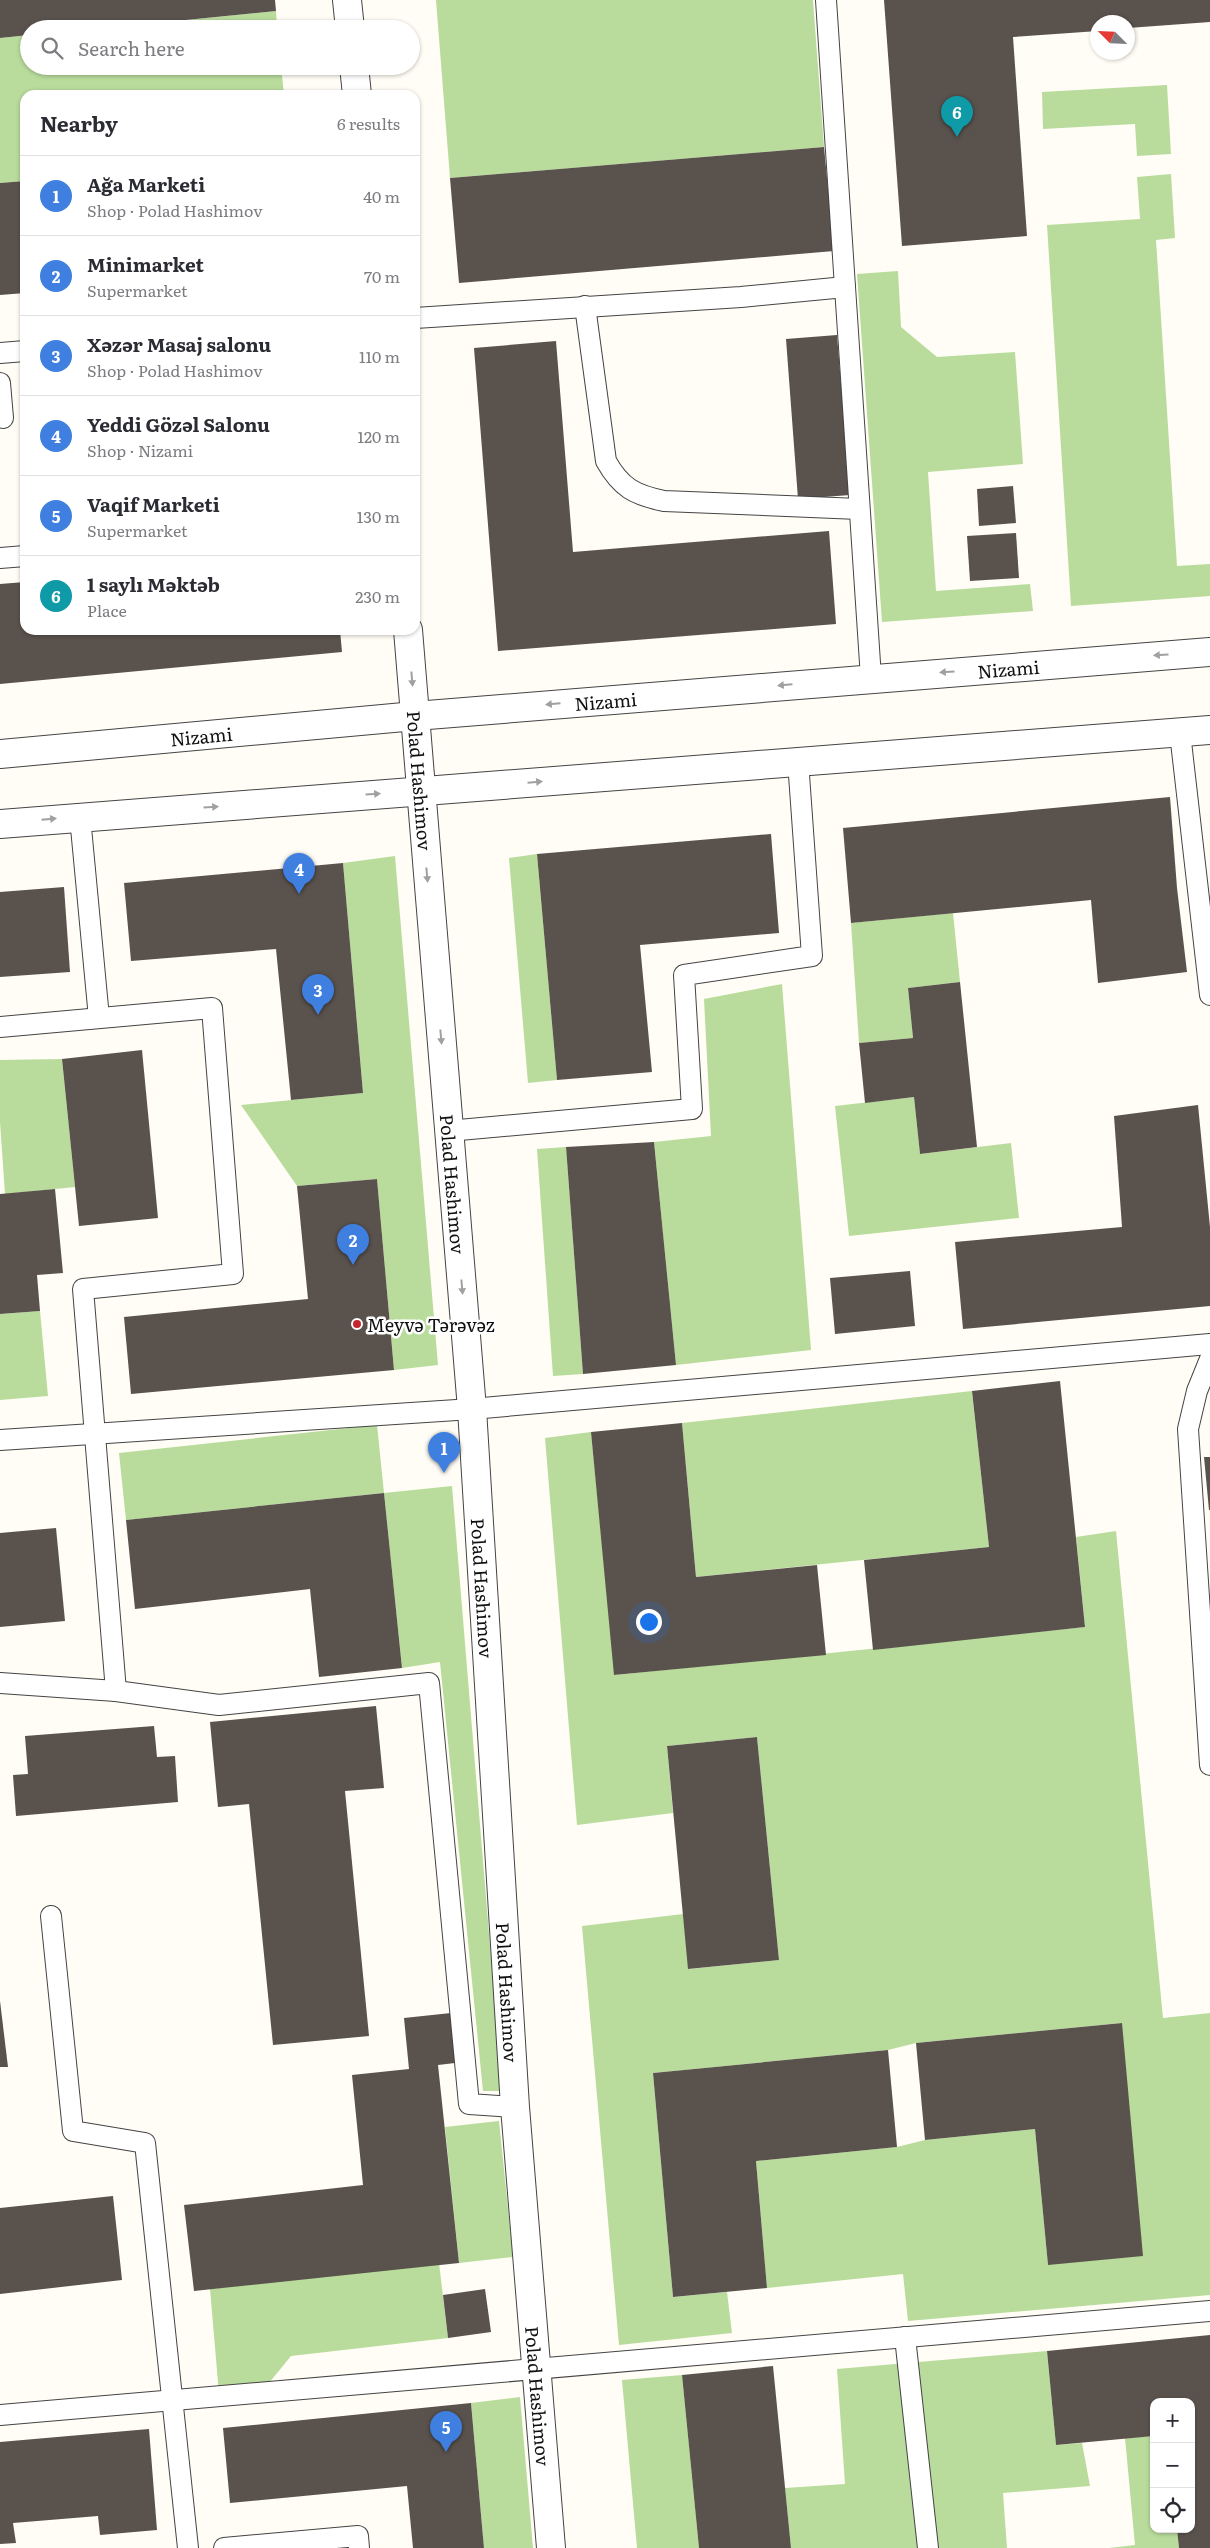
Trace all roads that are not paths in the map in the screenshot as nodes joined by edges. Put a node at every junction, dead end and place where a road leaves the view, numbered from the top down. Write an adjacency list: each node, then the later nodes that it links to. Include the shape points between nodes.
1 (346, 0): 3 (street)
2 (826, 0): 6 (lane)
3 (349, 20)
4 (355, 75): 5 (street)
5 (357, 90)
6 (845, 287): 7 (lane); 13 (lane)
7 (585, 306): 8 (lane); 13 (lane, via 606,461 615,477 637,495 664,501)
8 (420, 318)
9 (20, 352): 10 (lane)
10 (0, 354)
11 (0, 383): 12 (lane)
12 (3, 418)
13 (859, 509): 18 (lane)
14 (20, 556): 15 (lane)
15 (0, 558)
16 (408, 635): 19 (street, Polad Hashimov, one-way to 19)
17 (1210, 652): 18 (street, Nizami, one-way to 18)
18 (870, 678): 19 (street, Nizami, one-way to 19)
19 (415, 716): 22 (street, Nizami); 24 (street, Polad Hashimov)
20 (1210, 730): 21 (street)
21 (1180, 732): 23 (street); 27 (lane)
22 (0, 754)
23 (798, 761): 24 (street, one-way to 23); 30 (lane, via 812,956 684,975 692,1109)
24 (420, 791): 25 (street, one-way to 24); 30 (street, Polad Hashimov, one-way to 30)
25 (80, 817): 26 (street, one-way to 25); 28 (lane)
26 (0, 824)
27 (1210, 995)
28 (99, 1018): 29 (lane); 34 (lane, via 212,1008 233,1274 83,1289)
29 (0, 1027)
30 (448, 1131): 33 (street, Polad Hashimov, one-way to 33)
31 (1210, 1344): 33 (lane)
32 (1210, 1359): 38 (lane, via 1197,1391 1188,1429)
33 (472, 1409): 34 (lane); 40 (street, Polad Hashimov)
34 (94, 1432): 35 (lane); 37 (lane)
35 (0, 1440)
36 (0, 1683): 37 (lane)
37 (116, 1691): 40 (lane, via 219,1705 429,1683 469,2104)
38 (1210, 1765)
39 (51, 1916): 44 (lane, via 73,2131 145,2143)
40 (515, 2107): 43 (street, Polad Hashimov)
41 (1210, 2311): 42 (lane)
42 (905, 2337): 43 (lane); 50 (lane)
43 (536, 2370): 44 (lane); 49 (street, Polad Hashimov)
44 (173, 2401): 45 (lane); 46 (lane)
45 (0, 2415)
46 (188, 2548)
47 (224, 2548): 48 (lane, via 358,2536)
48 (359, 2548)
49 (551, 2548)
50 (928, 2548)

